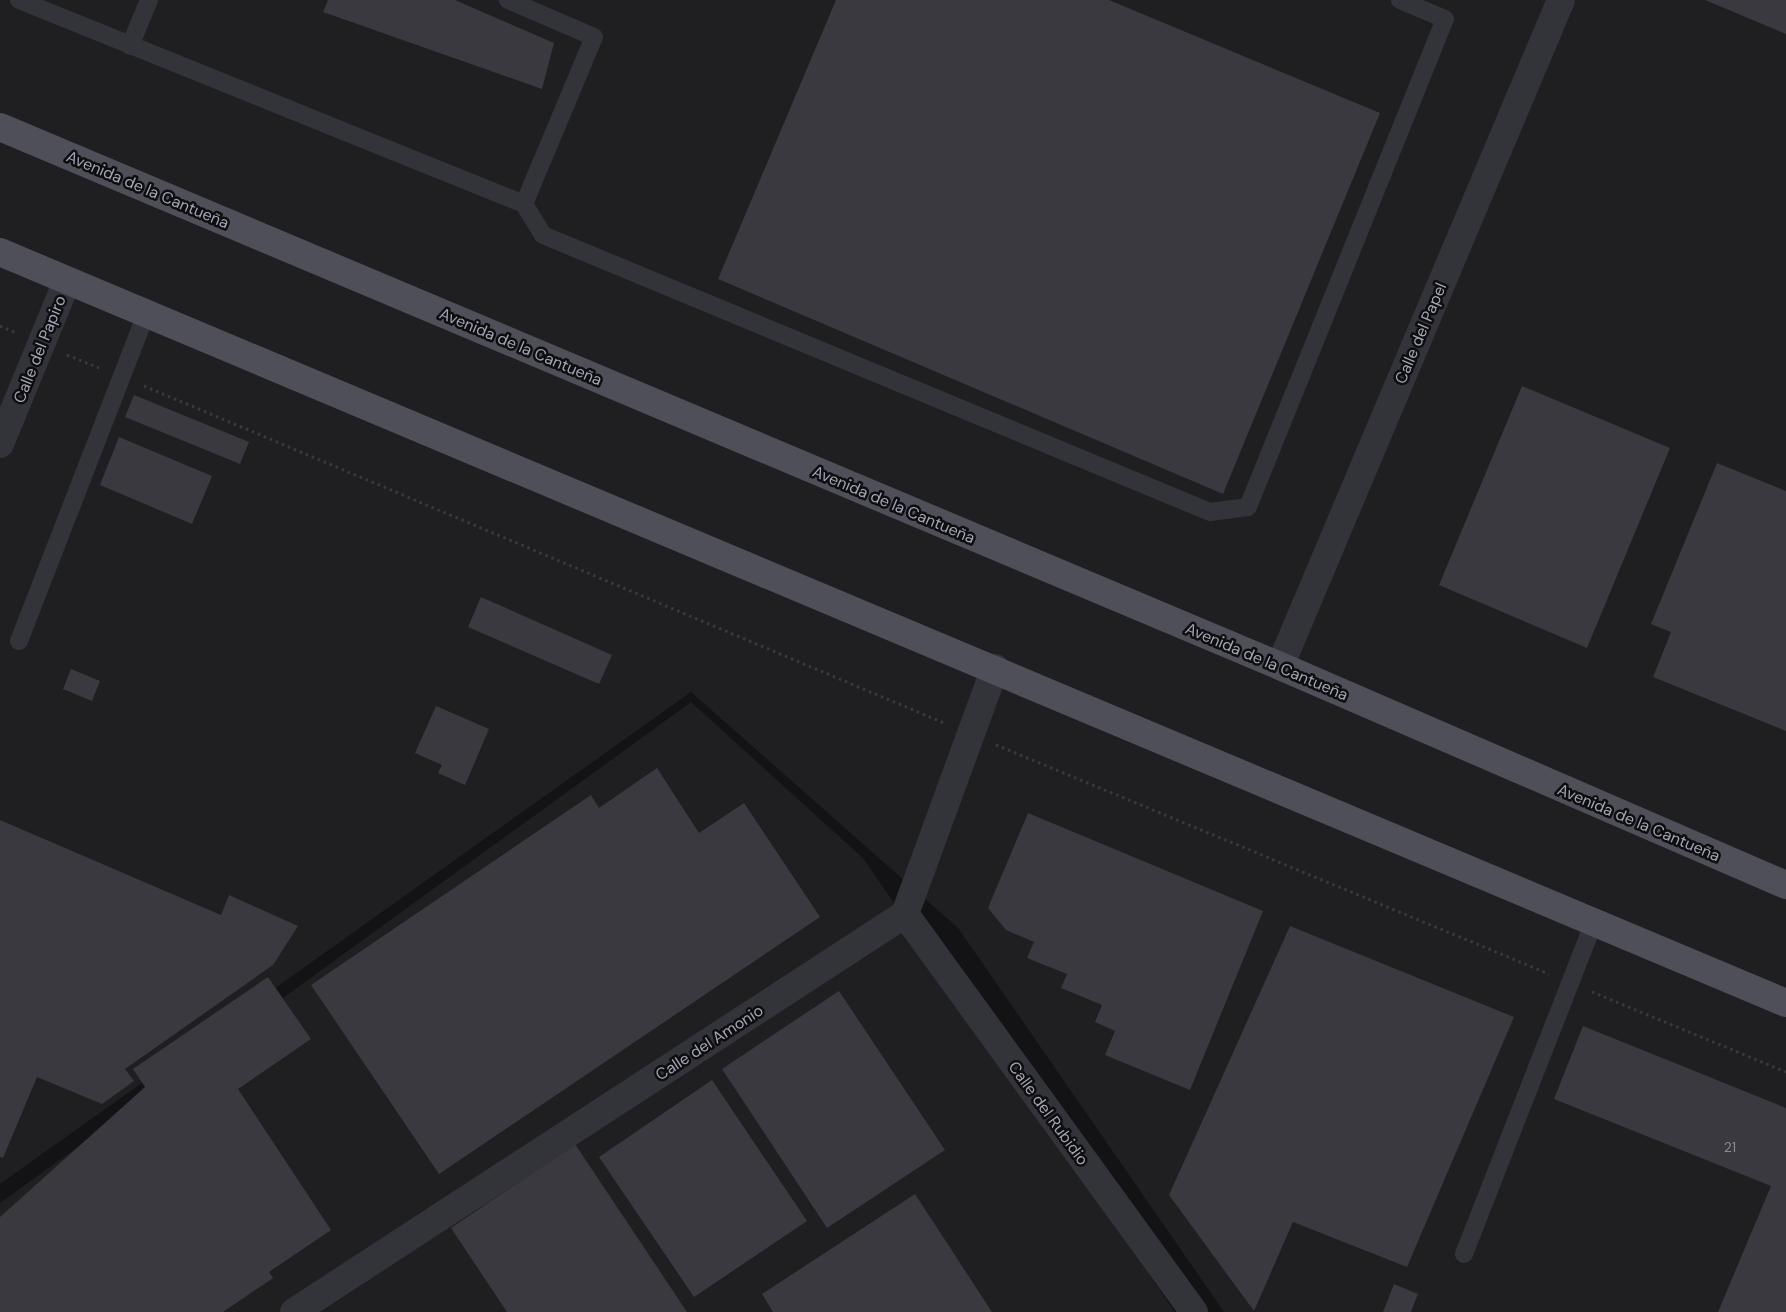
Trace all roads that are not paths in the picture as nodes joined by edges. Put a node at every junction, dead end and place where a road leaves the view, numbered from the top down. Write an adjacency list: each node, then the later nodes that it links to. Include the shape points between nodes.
1 (18, 0): 6 (lane)
2 (149, 0): 6 (lane)
3 (508, 0): 8 (lane, via 594,37)
4 (1400, 0): 8 (lane, via 1445,19 1248,507 1210,512 543,235)
5 (1560, 0): 14 (street, Calle del Papel)
6 (130, 46): 8 (lane)
7 (0, 127): 14 (main road, Avenida de la Cantueña)
8 (524, 204)
9 (0, 252): 10 (main road)
10 (67, 281): 11 (main road); 12 (street, Calle del Papiro)
11 (146, 314): 13 (lane); 15 (main road)
12 (0, 444)
13 (19, 641)
14 (1280, 666): 16 (main road, Avenida de la Cantueña)
15 (995, 668): 17 (street); 18 (main road)
16 (1786, 885)
17 (905, 914): 21 (street, Calle del Rubidio); 22 (street, Calle del Amonio)
18 (1594, 922): 19 (main road); 20 (lane)
19 (1786, 1003)
20 (1464, 1254)
21 (1188, 1310)
22 (294, 1312)

